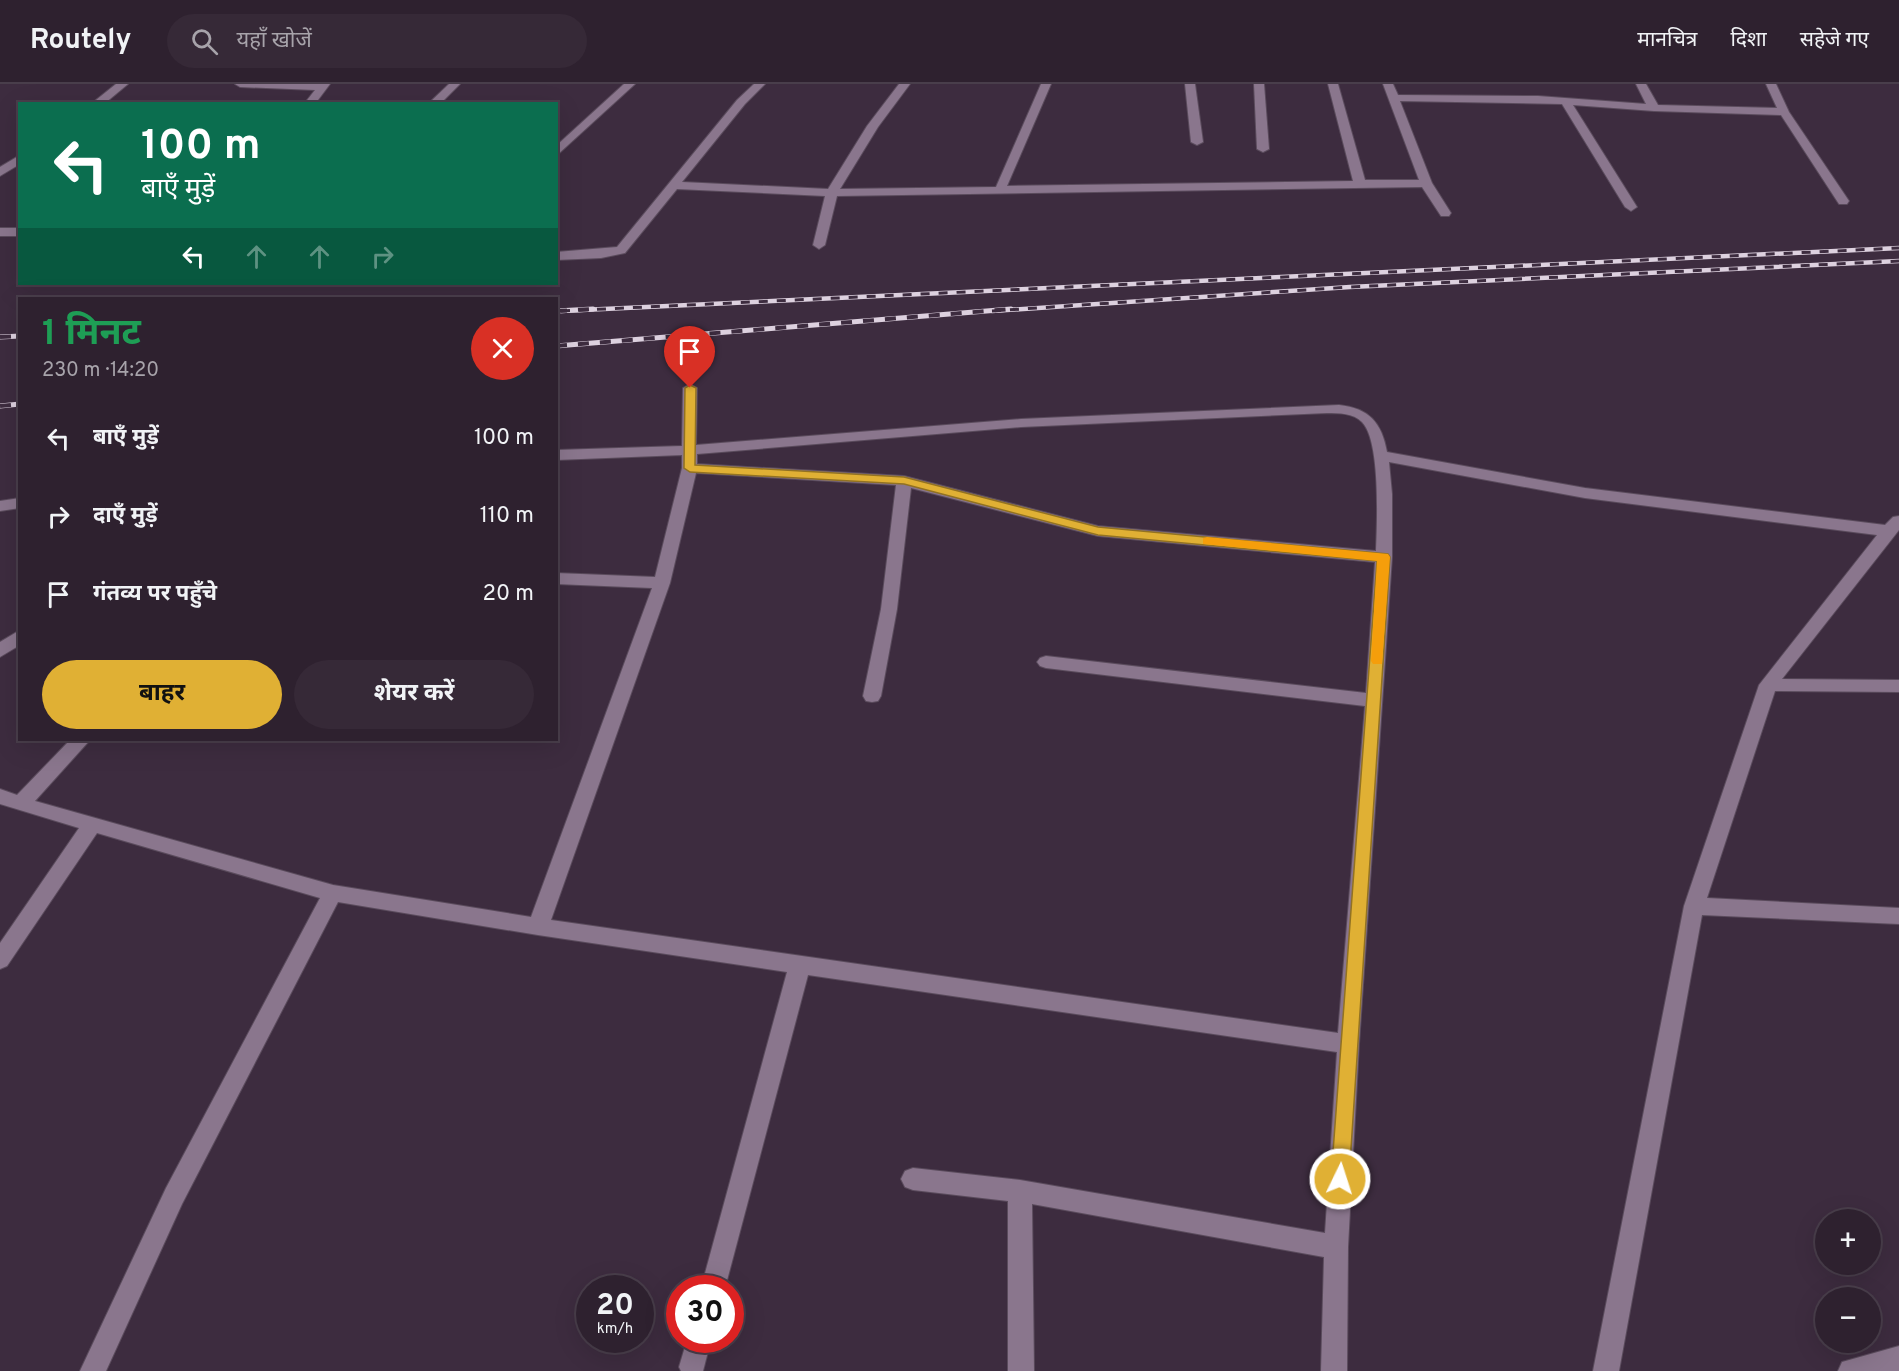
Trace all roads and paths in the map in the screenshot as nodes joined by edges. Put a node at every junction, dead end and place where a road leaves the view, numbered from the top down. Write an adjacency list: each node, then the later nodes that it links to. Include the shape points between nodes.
1 (123, 84): 20 (street)
2 (240, 84): 16 (street)
3 (455, 84): 22 (street)
4 (630, 84): 28 (street)
5 (760, 84): 33 (street)
6 (905, 84): 35 (street, via 873,126)
7 (1046, 84): 34 (street)
8 (1190, 84): 26 (street)
9 (1259, 84): 27 (street)
10 (1333, 84): 31 (street)
11 (1388, 84): 17 (street)
12 (1459, 84): 18 (street)
13 (1535, 84): 19 (street)
14 (1641, 84): 24 (street)
15 (1771, 84): 25 (street)
16 (323, 85): 21 (street)
17 (1392, 98): 18 (street); 32 (street)
18 (1464, 98): 19 (street)
19 (1538, 99): 23 (street)
20 (99, 102)
21 (310, 102)
22 (435, 102)
23 (1566, 102): 24 (street); 37 (street)
24 (1654, 108): 25 (street)
25 (1784, 112): 36 (street)
26 (1197, 142)
27 (1263, 149)
28 (558, 151)
29 (18, 159): 30 (street)
30 (0, 172)
31 (1360, 183): 32 (street); 34 (street)
32 (1426, 183): 38 (street)
33 (673, 185): 35 (street); 42 (street, via 621,250)
34 (1000, 190): 35 (street)
35 (832, 193): 41 (street)
36 (1844, 201)
37 (1631, 207)
38 (1445, 213)
39 (0, 232): 40 (street)
40 (18, 232)
41 (819, 245)
42 (558, 256)
43 (690, 388): 44 (street)
44 (689, 450): 45 (street); 46 (street, via 1021,423 1327,409 1361,415 1371,424); 47 (street)
45 (558, 455)
46 (1383, 456): 51 (street, via 1585,493); 52 (street)
47 (690, 468): 48 (street); 54 (street)
48 (904, 481): 52 (street, via 1098,531); 60 (street, via 889,609)
49 (18, 503): 50 (street)
50 (0, 506)
51 (1894, 526): 58 (street)
52 (1384, 557): 61 (street)
53 (558, 578): 54 (street)
54 (662, 583): 69 (street)
55 (18, 638): 56 (street)
56 (0, 651)
57 (1046, 662): 61 (street)
58 (1768, 685): 59 (street); 67 (street)
59 (1899, 686)
60 (872, 696)
61 (1375, 701): 72 (street)
62 (80, 741): 64 (street)
63 (0, 796): 64 (street)
64 (20, 804): 65 (street)
65 (92, 825): 66 (street); 70 (street)
66 (333, 893): 69 (street); 80 (street, via 174,1196)
67 (1694, 906): 68 (street); 83 (street)
68 (1899, 916)
69 (538, 927): 71 (street)
70 (0, 960)
71 (800, 964): 72 (street); 76 (street)
72 (1348, 1044): 75 (street)
73 (913, 1179): 74 (street)
74 (1020, 1191): 75 (street); 81 (street)
75 (1336, 1248): 82 (street)
76 (716, 1275)
77 (696, 1353): 79 (street)
78 (1899, 1359): 84 (street)
79 (692, 1367)
80 (93, 1371)
81 (1022, 1371)
82 (1334, 1371)
83 (1606, 1371)
84 (1851, 1371)

